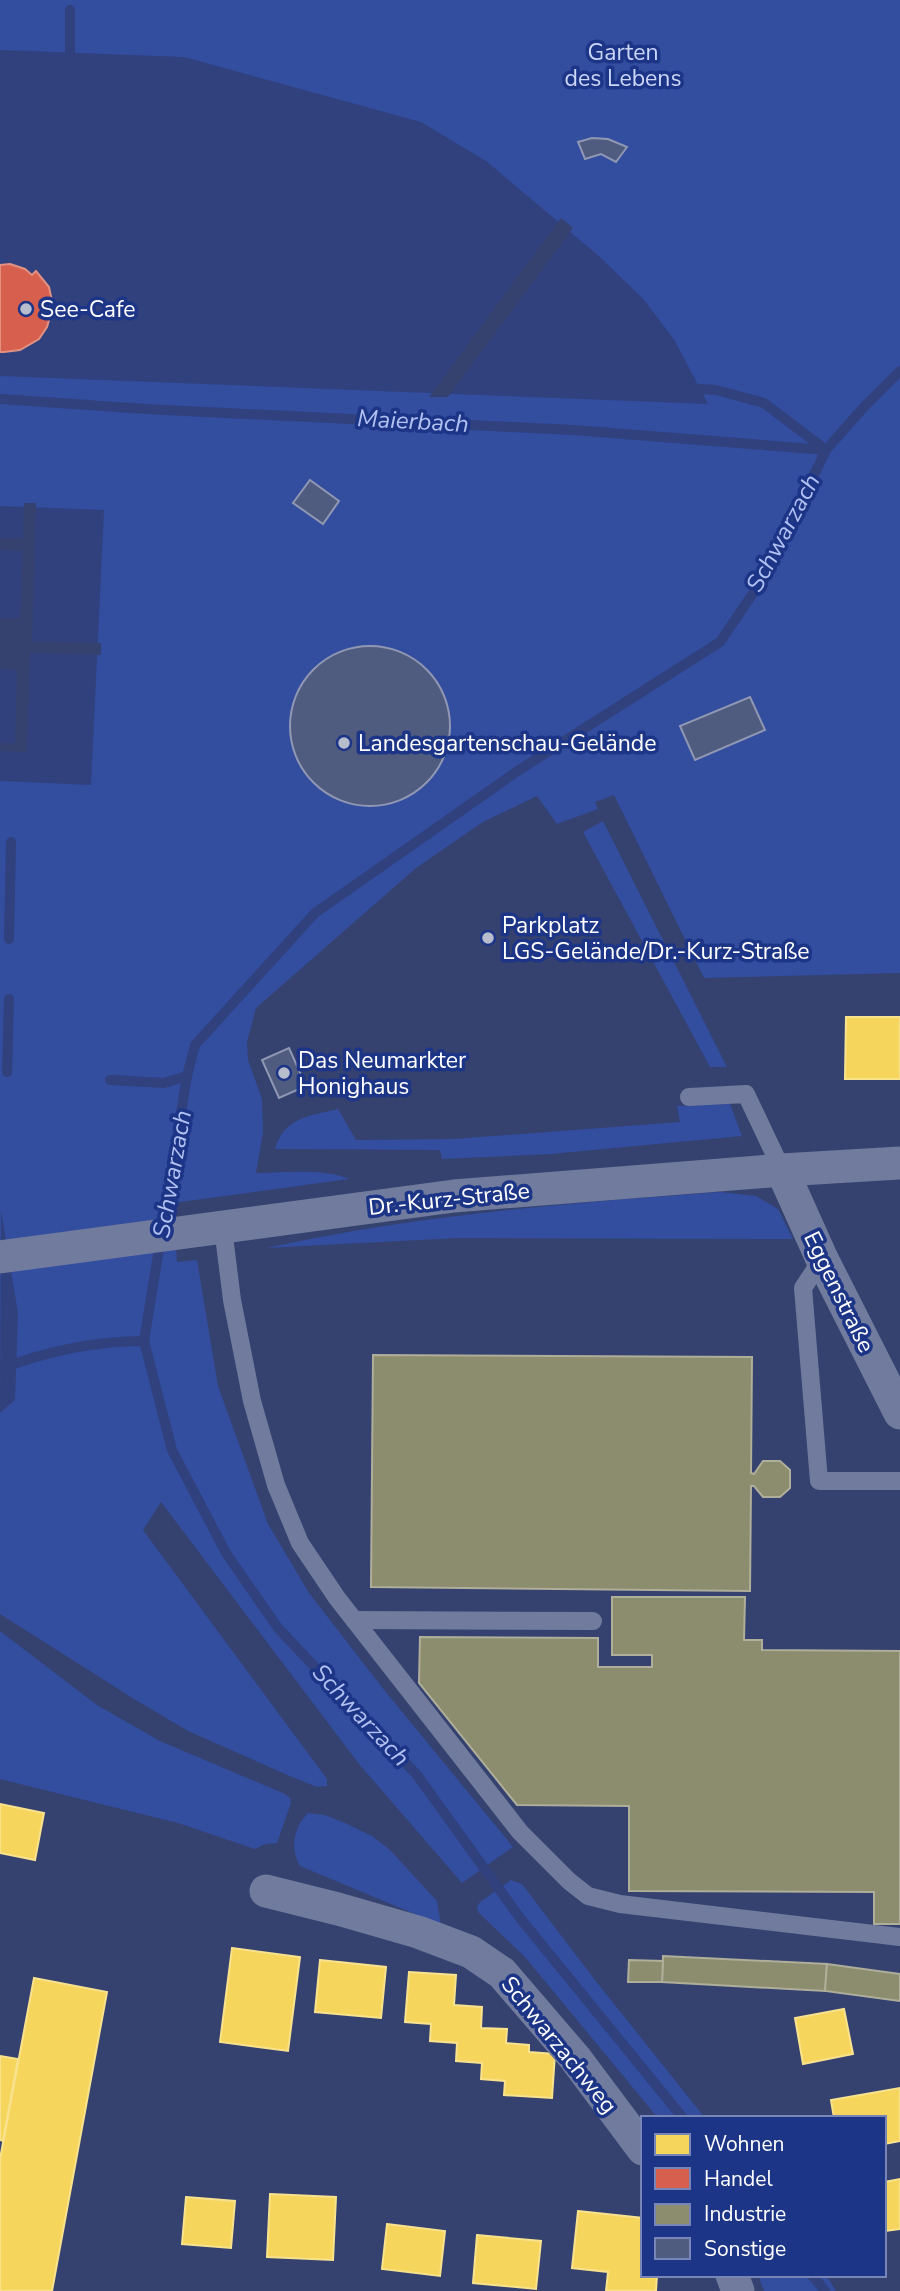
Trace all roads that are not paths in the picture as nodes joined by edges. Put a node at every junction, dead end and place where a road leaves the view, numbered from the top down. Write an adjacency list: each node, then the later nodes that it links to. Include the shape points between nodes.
1 (689, 1097): 3 (lane, via 746,1094)
2 (900, 1163): 3 (street, Dr.-Kurz-Straße)
3 (782, 1170): 4 (street, Dr.-Kurz-Straße, via 454,1196); 6 (street, Eggenstraße)
4 (223, 1228): 5 (street, Dr.-Kurz-Straße); 9 (lane, via 252,1401 276,1485 300,1543)
5 (0, 1257)
6 (822, 1259): 7 (street, Eggenstraße); 8 (lane, via 803,1288 819,1481)
7 (900, 1413)
8 (900, 1481)
9 (354, 1619): 10 (lane); 12 (lane, via 520,1832 588,1896 620,1904)
10 (593, 1621)
11 (266, 1891): 13 (street, Schwarzachweg, via 418,1932 471,1952 502,1973 575,2058)
12 (900, 1937)
13 (641, 2146)

